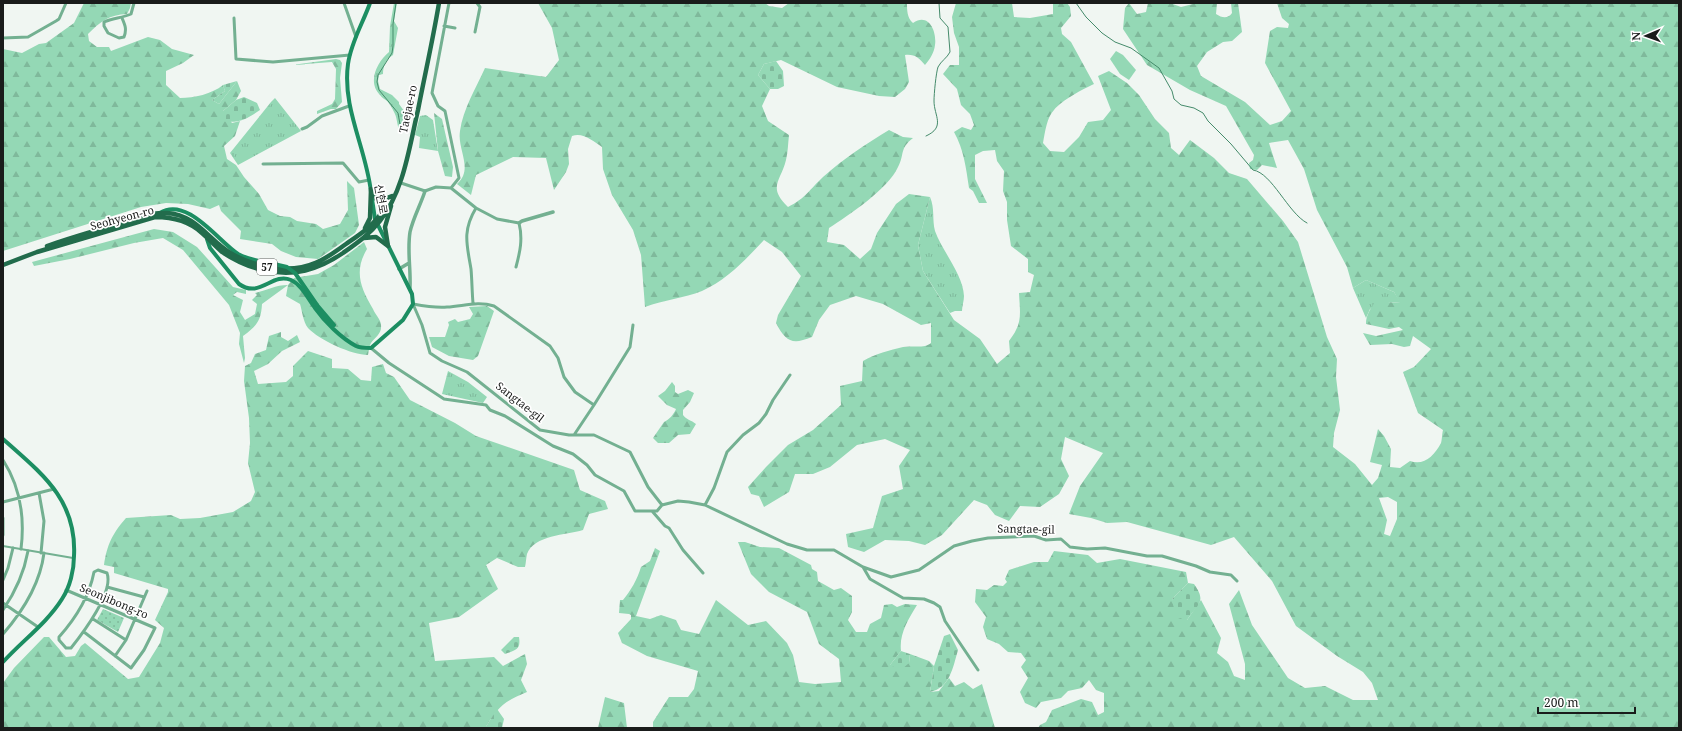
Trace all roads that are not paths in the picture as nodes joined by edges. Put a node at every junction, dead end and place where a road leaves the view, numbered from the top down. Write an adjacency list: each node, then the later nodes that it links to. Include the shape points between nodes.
1 (66, 3): 14 (street, via 59,19 28,37)
2 (134, 3): 8 (street, via 131,14)
3 (344, 3): 13 (street)
4 (370, 3): 13 (main road, 신현로)
5 (438, 3): 18 (main road, Taejae-ro / 57); 25 (main road, Taejae-ro / 57, via 403,167)
6 (449, 3): 10 (street)
7 (477, 3): 12 (street, via 480,7)
8 (122, 18): 8 (street, via 104,22 108,33 119,38 124,37 126,27)
9 (234, 18): 15 (street, via 236,59 273,62)
10 (444, 26): 11 (street); 22 (street, via 432,93 438,106 445,111 459,178)
11 (455, 28)
12 (475, 32)
13 (356, 37): 15 (main road, 신현로)
14 (3, 38)
15 (350, 55): 16 (main road, 신현로, via 346,87)
16 (349, 106): 17 (street, via 322,116); 20 (main road, 신현로)
17 (302, 129)
18 (406, 161): 21 (main road); 25 (main road, Taejae-ro / 57)
19 (263, 164): 20 (street, via 343,163 359,182)
20 (368, 180): 23 (main road, 신현로)
21 (401, 183): 24 (street); 25 (main road)
22 (451, 188): 24 (street, via 436,187); 26 (street)
23 (371, 189): 25 (main road, via 376,199); 30 (main road, 신현로); 32 (main road, via 370,218)
24 (424, 191): 36 (street, via 410,230)
25 (394, 196): 29 (main road, Taejae-ro / 57); 34 (main road, via 386,222)
26 (476, 208): 31 (street, via 497,219); 41 (street, via 466,240)
27 (553, 212): 31 (street)
28 (160, 213): 32 (main road, Seohyeon-ro / 57, via 181,216 197,224 225,249 250,263 282,268 313,264); 35 (main road, Seohyeon-ro / 57, via 94,231); 44 (main road, bridge, via 167,209 191,215 240,255 258,262 287,267 295,273)
29 (382, 215): 30 (main road, Seohyeon-ro / 57)
30 (376, 222): 32 (main road, Seohyeon-ro / 57); 34 (main road, 신현로)
31 (519, 223): 38 (street, via 522,233 521,252)
32 (363, 236): 33 (main road, Seohyeon-ro / 57, via 321,266 299,272 264,270 247,265 221,251); 34 (main road, via 376,237)
33 (207, 238): 37 (main road, Seohyeon-ro / 57, via 178,219 155,216); 44 (main road, via 210,248 239,284 251,289 282,279 294,282 315,309)
34 (388, 246): 39 (main road, 신현로)
35 (3, 262)
36 (408, 263): 39 (street); 40 (street)
37 (3, 265)
38 (516, 267)
39 (399, 268): 40 (main road, 신현로)
40 (410, 288): 42 (main road, 신현로)
41 (473, 303): 42 (street, via 435,307); 47 (street, via 494,306 550,346 558,358 564,377 575,392)
42 (413, 304): 45 (main road, via 403,320); 48 (street, Sangtae-gil, via 430,353 467,372 540,430)
43 (633, 325): 47 (street, via 630,347)
44 (343, 336): 45 (main road, via 356,346)
45 (371, 348): 50 (street, via 444,399 486,404 490,410)
46 (790, 375): 57 (street, via 759,423 727,452 716,484)
47 (594, 405): 49 (street)
48 (546, 431): 49 (street, Sangtae-gil); 50 (street)
49 (574, 435): 58 (street, Sangtae-gil, via 594,435 630,452 648,487)
50 (541, 437): 59 (street, via 553,446 574,454 595,475 624,491 635,511)
51 (3, 438): 53 (main road, via 47,479)
52 (3, 460): 55 (street)
53 (54, 489): 54 (street); 67 (main road, via 70,517)
54 (39, 493): 55 (street); 66 (street, via 44,521)
55 (19, 497): 56 (street); 64 (street, via 23,530)
56 (3, 502)
57 (705, 505): 58 (street, Sangtae-gil, via 678,501); 68 (street, Sangtae-gil, via 786,544 807,550 834,550)
58 (662, 506): 59 (street, via 657,511)
59 (652, 511): 69 (street, via 669,528 683,550)
60 (3, 518): 61 (street)
61 (3, 535)
62 (3, 546): 63 (street)
63 (13, 548): 64 (street); 70 (street)
64 (21, 549): 65 (street)
65 (28, 551): 66 (street); 77 (street, via 19,584)
66 (43, 553): 67 (street); 80 (street, via 40,571)
67 (74, 558): 73 (main road)
68 (863, 568): 71 (street, Sangtae-gil, via 892,577 919,570 954,546 988,538 1034,536 1046,540 1061,539 1070,547 1105,548 1146,556 1162,556 1210,572 1231,576); 89 (street, Sangtae-gil, via 870,579 903,598 924,599 940,607 945,621)
69 (703, 573)
70 (3, 580)
71 (1237, 581)
72 (107, 586): 75 (street); 76 (street, via 107,572 94,572); 78 (street)
73 (66, 590): 76 (street, Seonjibong-ro); 83 (main road, via 62,599)
74 (147, 590): 75 (street)
75 (144, 597): 82 (street)
76 (86, 598): 78 (street, Seonjibong-ro); 84 (street, via 59,640 66,648 71,648)
77 (5, 604): 79 (street); 80 (street)
78 (100, 604): 81 (street); 82 (street, Seonjibong-ro)
79 (3, 610)
80 (20, 615): 83 (street); 85 (street)
81 (93, 619): 84 (street); 86 (street)
82 (136, 619): 86 (street); 87 (street, Seonjibong-ro, via 155,628 144,650 131,668)
83 (38, 627): 88 (main road)
84 (84, 632): 87 (street)
85 (3, 634)
86 (126, 640): 87 (street)
87 (115, 656)
88 (3, 662)
89 (978, 670)

